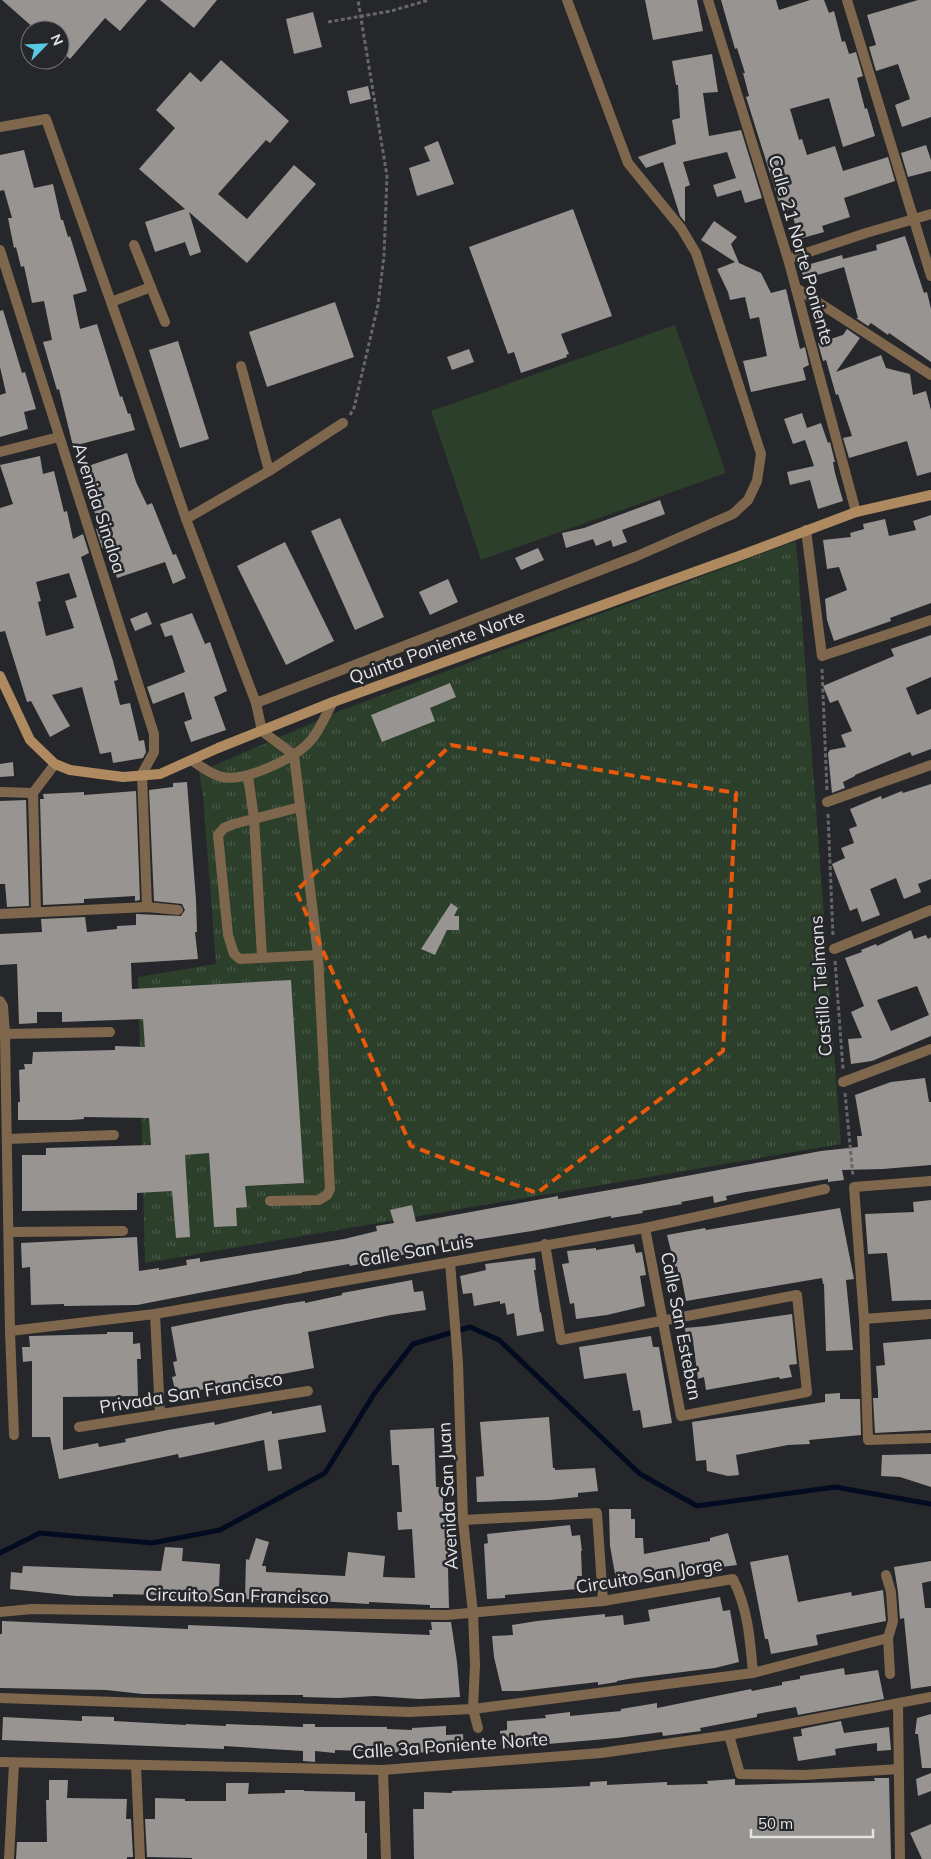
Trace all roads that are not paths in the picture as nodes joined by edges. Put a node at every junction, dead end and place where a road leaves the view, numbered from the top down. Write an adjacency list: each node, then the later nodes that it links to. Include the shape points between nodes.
1 (567, 0): 28 (street, via 628,163 681,228 696,253 761,454 758,481 748,500 733,514 707,526 638,556)
2 (708, 0): 9 (street, Calle 21 Norte Poniente)
3 (847, 0): 6 (street)
4 (0, 127): 13 (street, via 46,119)
5 (931, 214): 6 (street)
6 (915, 218): 9 (street); 10 (street)
7 (134, 245): 11 (street)
8 (0, 250): 18 (street, Avenida Sinaloa)
9 (788, 259): 12 (street, Calle 21 Norte Poniente)
10 (931, 276)
11 (150, 287): 13 (street); 14 (street)
12 (796, 288): 16 (street); 22 (street, Calle 21 Norte Poniente)
13 (111, 302): 23 (street)
14 (165, 322)
15 (241, 366): 20 (street)
16 (931, 375)
17 (343, 423): 20 (street)
18 (59, 437): 19 (street); 34 (street, Avenida Sinaloa, via 154,734 154,752)
19 (0, 452)
20 (269, 471): 23 (street)
21 (931, 495): 22 (street, Quinta Poniente Norte)
22 (856, 512): 24 (street, Quinta Poniente Norte)
23 (186, 519): 28 (street)
24 (806, 530): 25 (street, via 822,656); 27 (street, Quinta Poniente Norte)
25 (931, 620)
26 (0, 676): 32 (street, Quinta Poniente Norte, via 30,740)
27 (332, 702): 29 (street, Quinta Poniente Norte); 30 (street, via 312,739)
28 (256, 703): 29 (street)
29 (262, 731): 30 (street); 31 (street, Quinta Poniente Norte)
30 (294, 755): 35 (street); 39 (street)
31 (191, 760): 34 (street, Quinta Poniente Norte, via 160,774); 35 (street, via 222,777)
32 (55, 764): 34 (street, Quinta Poniente Norte, via 70,770 124,777); 37 (street)
33 (931, 764): 38 (street)
34 (142, 774): 41 (street)
35 (248, 776): 40 (street)
36 (0, 792): 37 (street)
37 (33, 793): 44 (street)
38 (827, 802)
39 (300, 807): 40 (street); 47 (street)
40 (254, 818): 48 (street); 48 (street, via 224,828 218,836 228,935 234,954 240,959)
41 (147, 907): 42 (street); 44 (street)
42 (178, 910)
43 (931, 910): 46 (street)
44 (36, 912): 45 (street)
45 (0, 914)
46 (834, 949)
47 (318, 955): 48 (street); 58 (street, via 330,1189 319,1200)
48 (262, 957)
49 (0, 1001): 51 (street)
50 (110, 1032): 51 (street)
51 (5, 1034): 55 (street)
52 (931, 1049): 53 (street)
53 (844, 1082)
54 (114, 1135): 55 (street)
55 (7, 1139): 61 (street)
56 (931, 1181): 66 (street, via 854,1187)
57 (825, 1189): 59 (street, Calle San Luis)
58 (270, 1201)
59 (646, 1228): 62 (street, Calle San Luis); 67 (street, Calle San Esteban)
60 (123, 1230): 61 (street)
61 (9, 1232): 68 (street)
62 (545, 1244): 63 (street, Calle San Luis); 67 (street, via 561,1340)
63 (450, 1262): 64 (street, Calle San Luis); 74 (street, Avenida San Juan, via 458,1363)
64 (155, 1314): 68 (street, Calle San Luis); 70 (street)
65 (931, 1314): 66 (street)
66 (864, 1319): 73 (street, via 868,1440)
67 (664, 1320): 67 (street, Calle San Esteban, via 797,1295 807,1392 681,1416)
68 (10, 1331): 72 (street)
69 (308, 1391): 70 (street, Privada San Francisco)
70 (160, 1414): 71 (street, Privada San Francisco)
71 (80, 1427)
72 (14, 1435)
73 (931, 1438)
74 (463, 1520): 76 (street, via 597,1513); 78 (street, Avenida San Juan)
75 (886, 1575): 79 (street, via 893,1621)
76 (604, 1601): 78 (street, Circuito San Jorge); 80 (street, Circuito San Jorge, via 733,1579 742,1596)
77 (0, 1612): 78 (street, Circuito San Francisco, via 32,1609)
78 (473, 1613): 85 (street, Avenida San Juan)
79 (888, 1638): 80 (street); 81 (street)
80 (753, 1673): 85 (street)
81 (890, 1674)
82 (931, 1697): 84 (street, Calle 3a Poniente Norte)
83 (0, 1698): 85 (street, via 409,1712)
84 (898, 1704): 87 (street, Calle 3a Poniente Norte); 91 (street)
85 (473, 1709): 86 (street, Avenida San Juan)
86 (478, 1728)
87 (729, 1735): 91 (street, via 740,1774 804,1775); 92 (street, Calle 3a Poniente Norte, via 601,1753)
88 (0, 1762): 89 (street, Calle 3a Poniente Norte)
89 (14, 1763): 90 (street, Calle 3a Poniente Norte); 93 (street)
90 (136, 1766): 92 (street, Calle 3a Poniente Norte); 94 (street)
91 (899, 1769): 96 (street)
92 (383, 1770): 95 (street)
93 (8, 1859)
94 (140, 1859)
95 (386, 1859)
96 (900, 1859)

